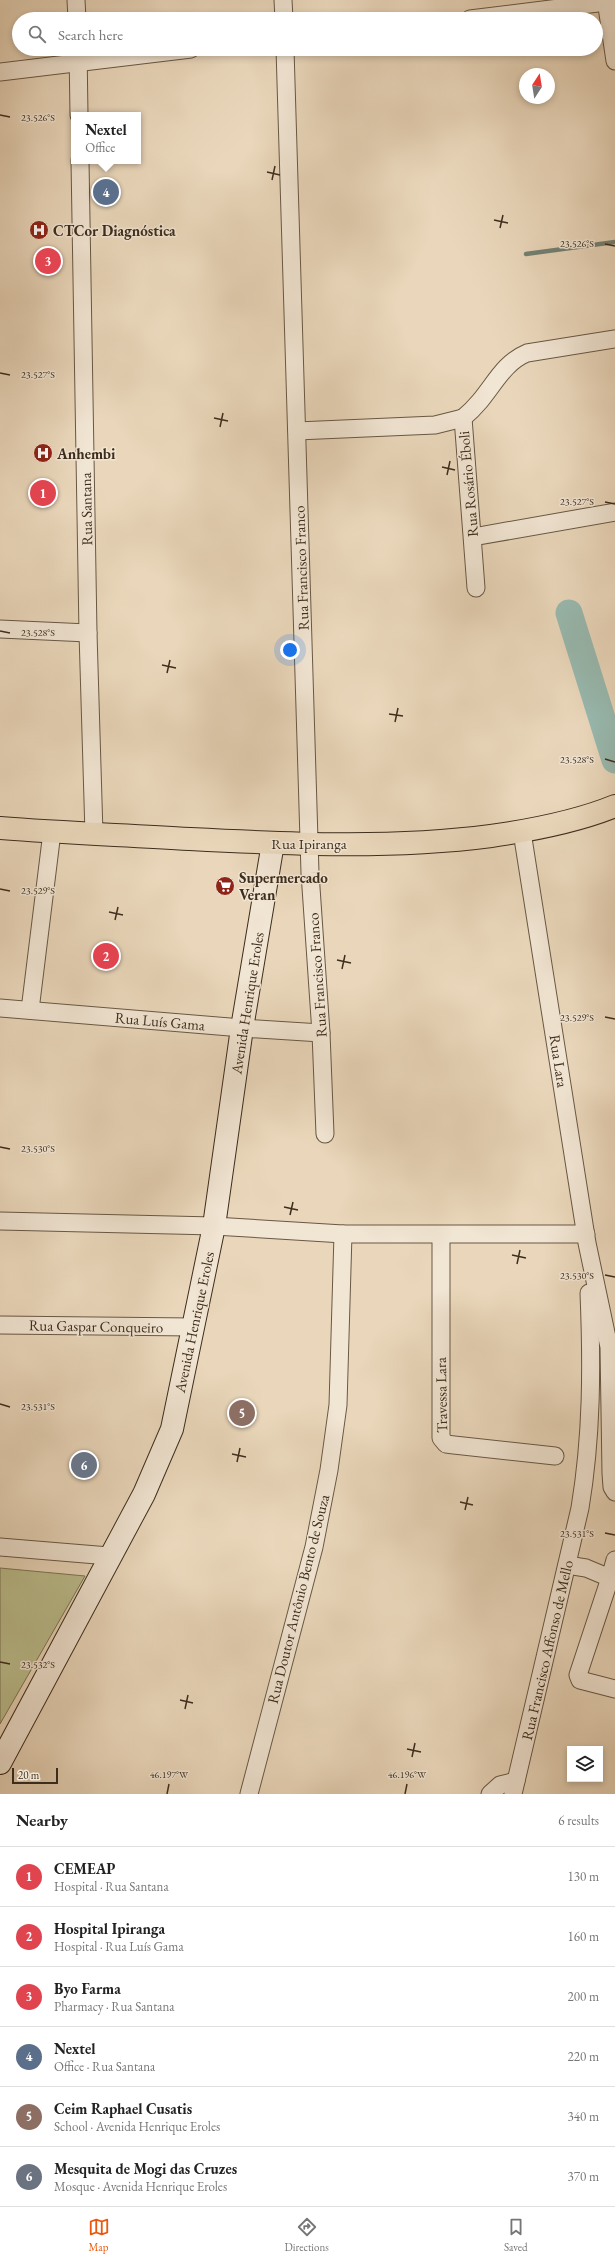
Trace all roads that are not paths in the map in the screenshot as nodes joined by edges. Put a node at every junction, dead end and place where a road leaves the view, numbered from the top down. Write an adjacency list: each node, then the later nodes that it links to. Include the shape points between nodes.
1 (76, 0): 4 (street)
2 (283, 0): 5 (street)
3 (609, 1): 6 (street); 9 (street)
4 (77, 12)
5 (284, 12)
6 (524, 12)
7 (78, 56): 10 (street); 11 (street)
8 (285, 56): 15 (street, Rua Francisco Franco)
9 (615, 61)
10 (0, 72)
11 (79, 112)
12 (80, 164): 20 (street, Rua Santana)
13 (615, 339): 14 (street, Rua Rosário Éboli, via 527,353 517,357 507,365 479,402)
14 (463, 418): 15 (street, via 435,425); 17 (street, Rua Rosário Éboli)
15 (297, 432): 27 (street, Rua Francisco Franco)
16 (615, 512): 17 (street)
17 (472, 537): 18 (street, Rua Rosário Éboli)
18 (476, 588)
19 (0, 629): 20 (street)
20 (88, 633): 25 (street, Rua Santana)
21 (615, 806): 24 (main road, Rua Ipiranga, via 582,818)
22 (0, 828): 23 (main road, Rua Ipiranga)
23 (52, 832): 25 (main road, Rua Ipiranga); 29 (street)
24 (522, 832): 27 (main road, Rua Ipiranga, via 408,843); 37 (street, Rua Lara)
25 (94, 834): 26 (main road, Rua Ipiranga)
26 (273, 844): 27 (main road, Rua Ipiranga); 30 (main road, Avenida Henrique Eroles)
27 (309, 844): 31 (street, Rua Francisco Franco)
28 (0, 1008): 29 (street, Rua Luís Gama)
29 (30, 1010): 30 (street, Rua Luís Gama)
30 (242, 1028): 31 (street, Rua Luís Gama); 34 (main road, Avenida Henrique Eroles)
31 (321, 1033): 32 (street, Rua Francisco Franco)
32 (325, 1134)
33 (0, 1221): 34 (street)
34 (214, 1226): 35 (street); 39 (main road, Avenida Henrique Eroles)
35 (343, 1234): 36 (street); 50 (street, Rua Doutor Antônio Bento de Souza, via 338,1405 329,1470 314,1547)
36 (441, 1236): 37 (street); 40 (street, Travessa Lara, via 441,1438 446,1444)
37 (586, 1239): 41 (street, via 608,1347 611,1473); 45 (street, Rua Francisco Affonso de Mello, via 592,1363 588,1461)
38 (0, 1325): 39 (street, Rua Gaspar Conqueiro)
39 (193, 1327): 43 (main road, Avenida Henrique Eroles, via 172,1429 144,1494)
40 (555, 1456)
41 (615, 1492)
42 (0, 1547): 43 (street)
43 (109, 1556): 48 (main road, Avenida Henrique Eroles)
44 (615, 1560): 46 (street)
45 (567, 1565): 46 (street, via 586,1568); 49 (street, Rua Francisco Affonso de Mello)
46 (610, 1578): 47 (street, via 578,1675 580,1680)
47 (615, 1689)
48 (2, 1758)
49 (515, 1787): 51 (street, via 500,1785)
50 (249, 1794)
51 (490, 1794)

